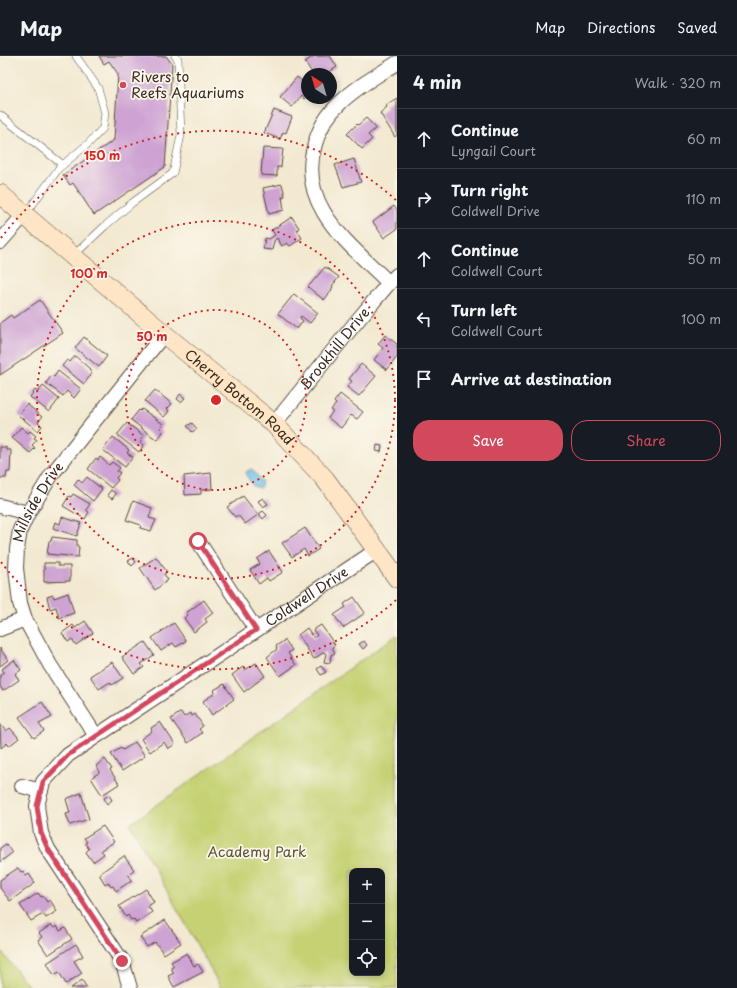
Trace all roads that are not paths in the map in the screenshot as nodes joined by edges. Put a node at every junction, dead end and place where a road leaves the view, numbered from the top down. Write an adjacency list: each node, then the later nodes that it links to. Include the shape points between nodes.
1 (76, 56): 5 (lane, via 98,88 105,113 103,128)
2 (175, 56): 9 (lane, via 178,59 180,135 173,174 132,203)
3 (397, 63): 10 (street, via 349,95 327,118 312,152 310,176 317,202 334,227)
4 (0, 115): 5 (lane)
5 (63, 164): 7 (lane)
6 (0, 194): 7 (main road, Cherry Bottom Road)
7 (24, 215): 8 (street); 9 (main road, Cherry Bottom Road)
8 (0, 242)
9 (73, 256): 11 (main road, Cherry Bottom Road)
10 (393, 279): 12 (street, Brookhill Drive)
11 (164, 334): 12 (main road, Cherry Bottom Road); 14 (street, Millside Drive, via 52,474)
12 (274, 424): 16 (main road, Cherry Bottom Road, via 325,479)
13 (0, 506): 14 (street)
14 (28, 513): 18 (street, Millside Drive, via 20,530 16,568 20,603)
15 (198, 541): 20 (street)
16 (377, 550): 17 (main road, Cherry Bottom Road); 20 (street, Coldwell Drive)
17 (397, 578)
18 (25, 619): 19 (street); 21 (street, Millside Drive, via 50,665)
19 (0, 629)
20 (256, 630): 21 (street, Coldwell Drive)
21 (96, 736): 23 (street, Coldwell Drive, via 68,755 43,782)
22 (22, 786): 23 (street)
23 (41, 791): 24 (street, Coldwell Drive, via 37,806 41,833 48,849 122,961)
24 (130, 988)

